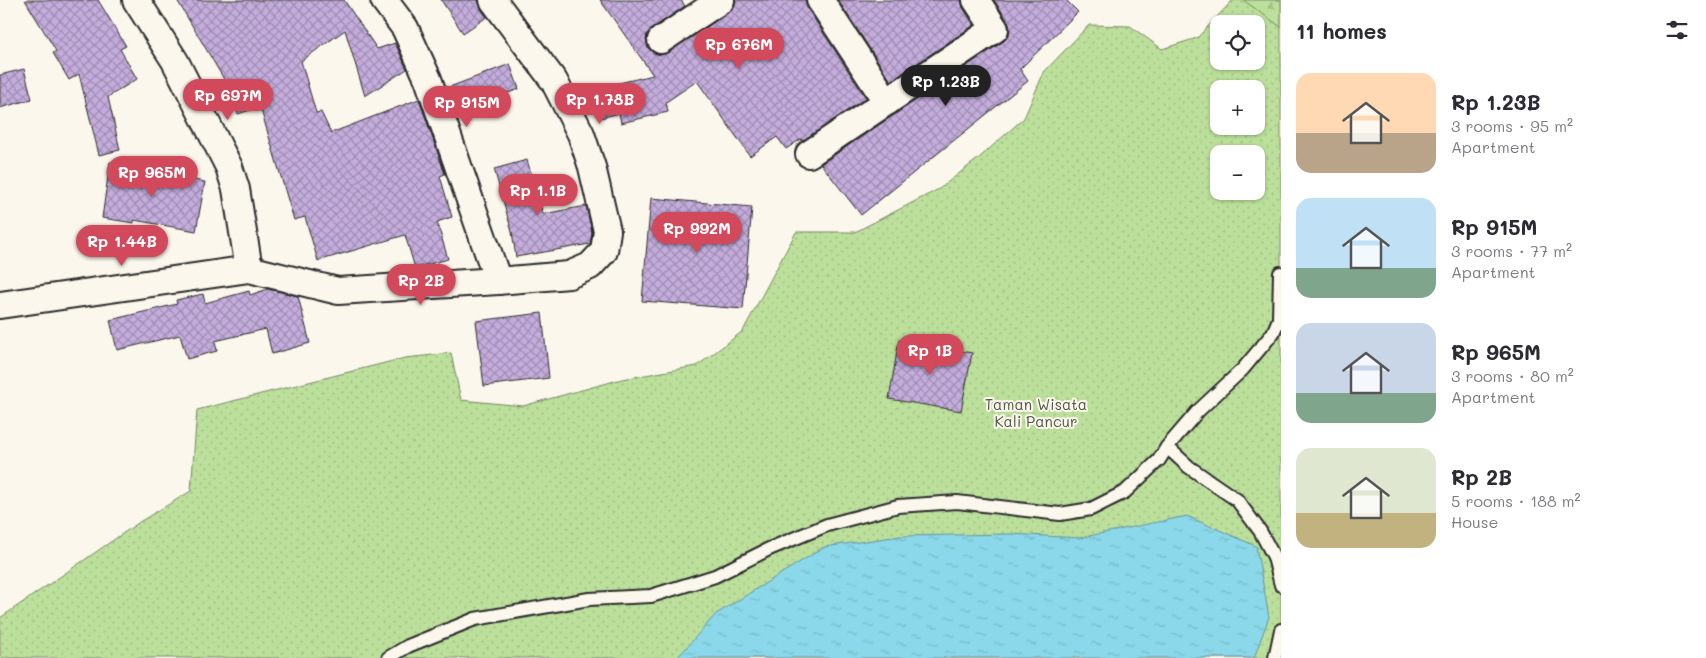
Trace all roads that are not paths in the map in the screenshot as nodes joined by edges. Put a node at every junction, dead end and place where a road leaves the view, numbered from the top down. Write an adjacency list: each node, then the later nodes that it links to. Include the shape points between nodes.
1 (136, 0): 10 (street, via 175,61 229,167 236,189)
2 (384, 0): 12 (street, via 404,28 428,79)
3 (492, 0): 12 (street, via 554,81 581,134 608,231 604,251 590,266 569,275)
4 (721, 0): 7 (street)
5 (820, 0): 8 (street)
6 (976, 0): 8 (street, via 995,29)
7 (661, 40)
8 (888, 102): 9 (street)
9 (809, 154)
10 (249, 269): 12 (street, via 338,290); 13 (street)
11 (1280, 273): 14 (lane, via 1279,319 1273,333 1243,369 1198,410)
12 (498, 282)
13 (0, 305)
14 (1166, 447): 15 (lane, via 1236,500 1260,530 1274,557); 17 (lane, via 1158,460 1125,492 1091,509 1060,514 957,502 898,506 827,525 715,576 651,596 589,599 475,620 408,646)
15 (1281, 585)
16 (1281, 630): 18 (lane)
17 (388, 658)
18 (1275, 658)

